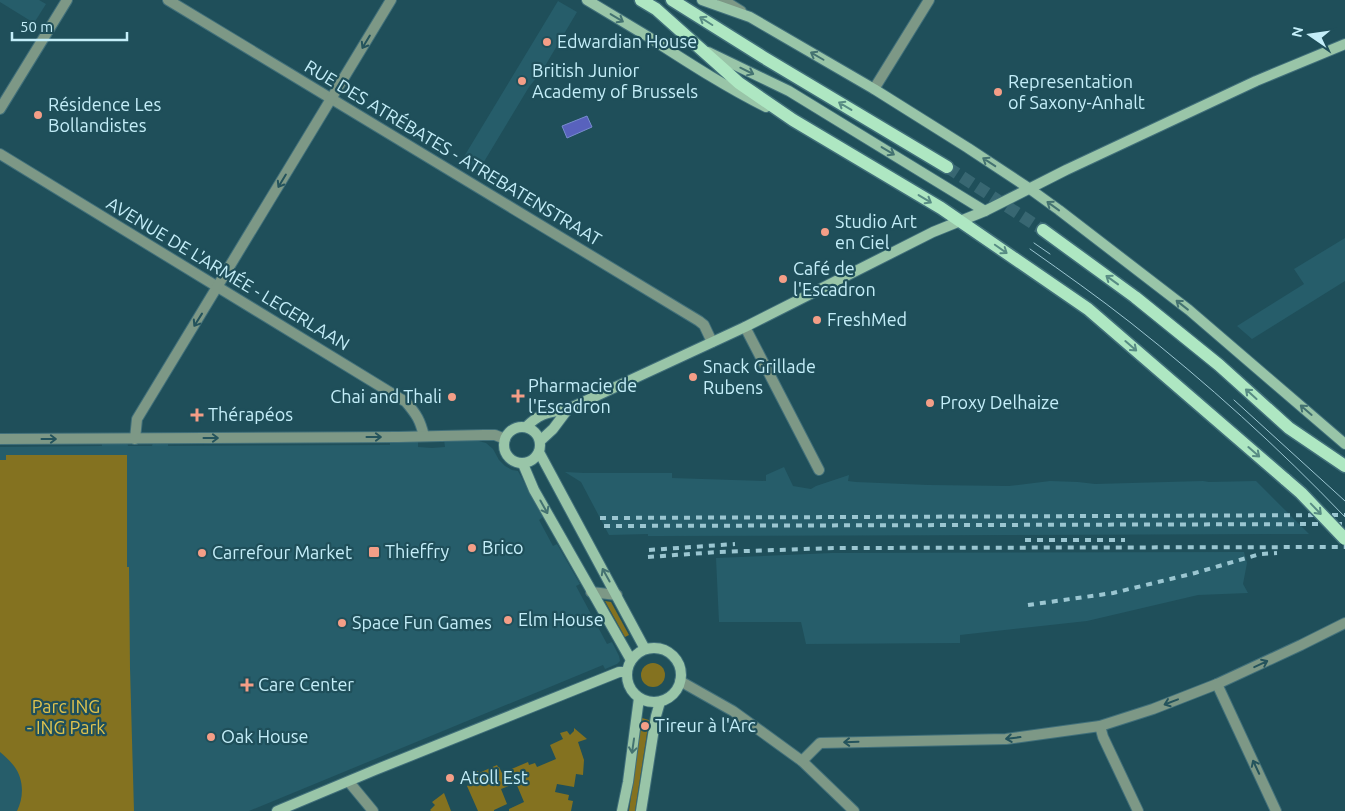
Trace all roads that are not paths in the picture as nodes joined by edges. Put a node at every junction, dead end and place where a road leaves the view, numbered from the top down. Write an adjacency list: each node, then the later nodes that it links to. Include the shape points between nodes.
1 (67, 0): 15 (street)
2 (168, 0): 14 (street, RUE DES ATRÉBATES - ATREBATENSTRAAT)
3 (391, 0): 14 (street, one-way to 14)
4 (587, 0): 16 (street, one-way to 16, via 732,90)
5 (641, 0): 12 (main road)
6 (672, 0): 18 (main road, one-way to 6)
7 (702, 0): 10 (street)
8 (723, 0): 10 (street)
9 (929, 0): 13 (street)
10 (750, 17): 13 (street, one-way to 10)
11 (1345, 44): 19 (street, via 1256,81)
12 (703, 50): 16 (main road, via 739,83); 20 (street, one-way to 20, via 789,91)
13 (874, 90): 19 (street, one-way to 13)
14 (331, 99): 23 (street, one-way to 23); 25 (street, RUE DES ATRÉBATES - ATREBATENSTRAAT, via 704,325)
15 (0, 109)
16 (794, 120): 21 (main road, one-way to 21)
17 (0, 154): 23 (street, AVENUE DE L'ARMÉE - LEGERLAAN)
18 (947, 168)
19 (1030, 189): 20 (street); 32 (street, one-way to 19, via 1189,310)
20 (985, 211): 21 (street)
21 (960, 221): 24 (street); 37 (main road, one-way to 37, bridge, via 1088,309 1301,493)
22 (1043, 230): 35 (main road, one-way to 22, via 1289,428 1212,359)
23 (218, 287): 28 (street, AVENUE DE L'ARMÉE - LEGERLAAN, via 406,402 421,423); 30 (street, one-way to 30, via 137,420)
24 (745, 327): 25 (street); 36 (street)
25 (712, 342): 26 (street)
26 (568, 409): 27 (street, via 535,418); 33 (street)
27 (526, 427): 31 (street, via 511,430); 33 (street, via 535,432)
28 (424, 436): 30 (street, one-way to 28); 31 (street, via 495,435)
29 (0, 439): 30 (street, one-way to 30)
30 (135, 439)
31 (505, 439): 34 (street, via 505,453 509,459)
32 (1344, 442)
33 (539, 447): 34 (street, via 535,458); 39 (street, one-way to 33)
34 (523, 464): 38 (street, one-way to 38)
35 (1345, 466)
36 (818, 470)
37 (1345, 539)
38 (591, 592): 39 (street); 42 (street)
39 (617, 595): 41 (street)
40 (1345, 622): 45 (street, one-way to 40)
41 (645, 649): 42 (street); 44 (street, via 660,648 674,656 681,670)
42 (631, 660): 43 (street)
43 (627, 672): 46 (street, via 628,684); 50 (street, via 619,672 528,708)
44 (680, 681): 47 (street, via 673,694); 49 (street, via 734,710)
45 (1216, 684): 48 (street, one-way to 48); 57 (street, one-way to 45)
46 (639, 698): 47 (street); 53 (street, one-way to 53)
47 (660, 702): 54 (street)
48 (1100, 726): 49 (street, one-way to 49, via 1006,739 820,744); 56 (street)
49 (802, 761): 55 (street)
50 (349, 782): 51 (street); 52 (street)
51 (277, 811)
52 (372, 811)
53 (622, 811)
54 (641, 811)
55 (854, 811)
56 (1138, 811)
57 (1276, 811)

